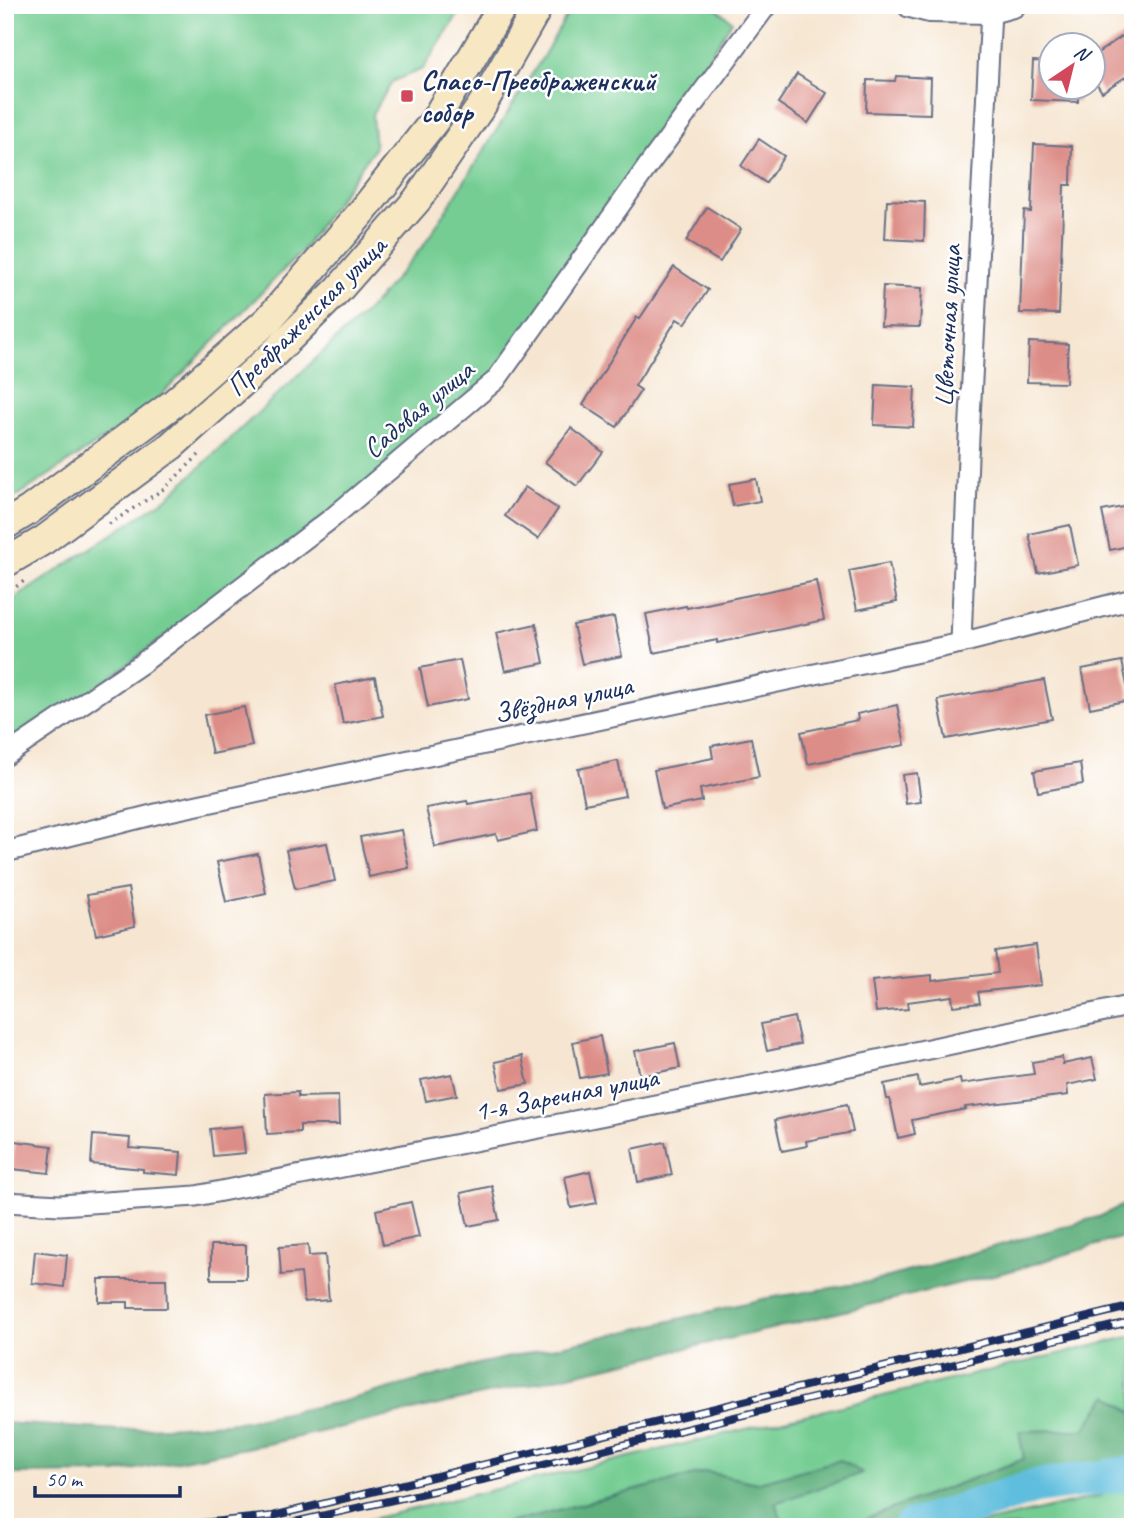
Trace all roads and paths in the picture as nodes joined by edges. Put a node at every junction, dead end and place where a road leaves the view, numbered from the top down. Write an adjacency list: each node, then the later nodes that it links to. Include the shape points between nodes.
1 (503, 5): 6 (main road, Преображенская улица, via 435,120 268,320 174,403)
2 (539, 5): 7 (main road, Преображенская улица, via 482,105 417,200 339,289 172,446 44,540)
3 (767, 5): 10 (street, Садовая улица, via 496,380 332,518 141,664)
4 (910, 5): 5 (street, via 929,10)
5 (1002, 8): 9 (street, Цветочная улица, via 968,457)
6 (5, 525)
7 (5, 563)
8 (1133, 599): 9 (street, Звёздная улица)
9 (961, 643): 11 (street, Звёздная улица, via 160,813)
10 (5, 756)
11 (5, 852)
12 (1133, 1005): 13 (street, 1-я Заречная улица, via 804,1076 196,1196 60,1205)
13 (5, 1202)

